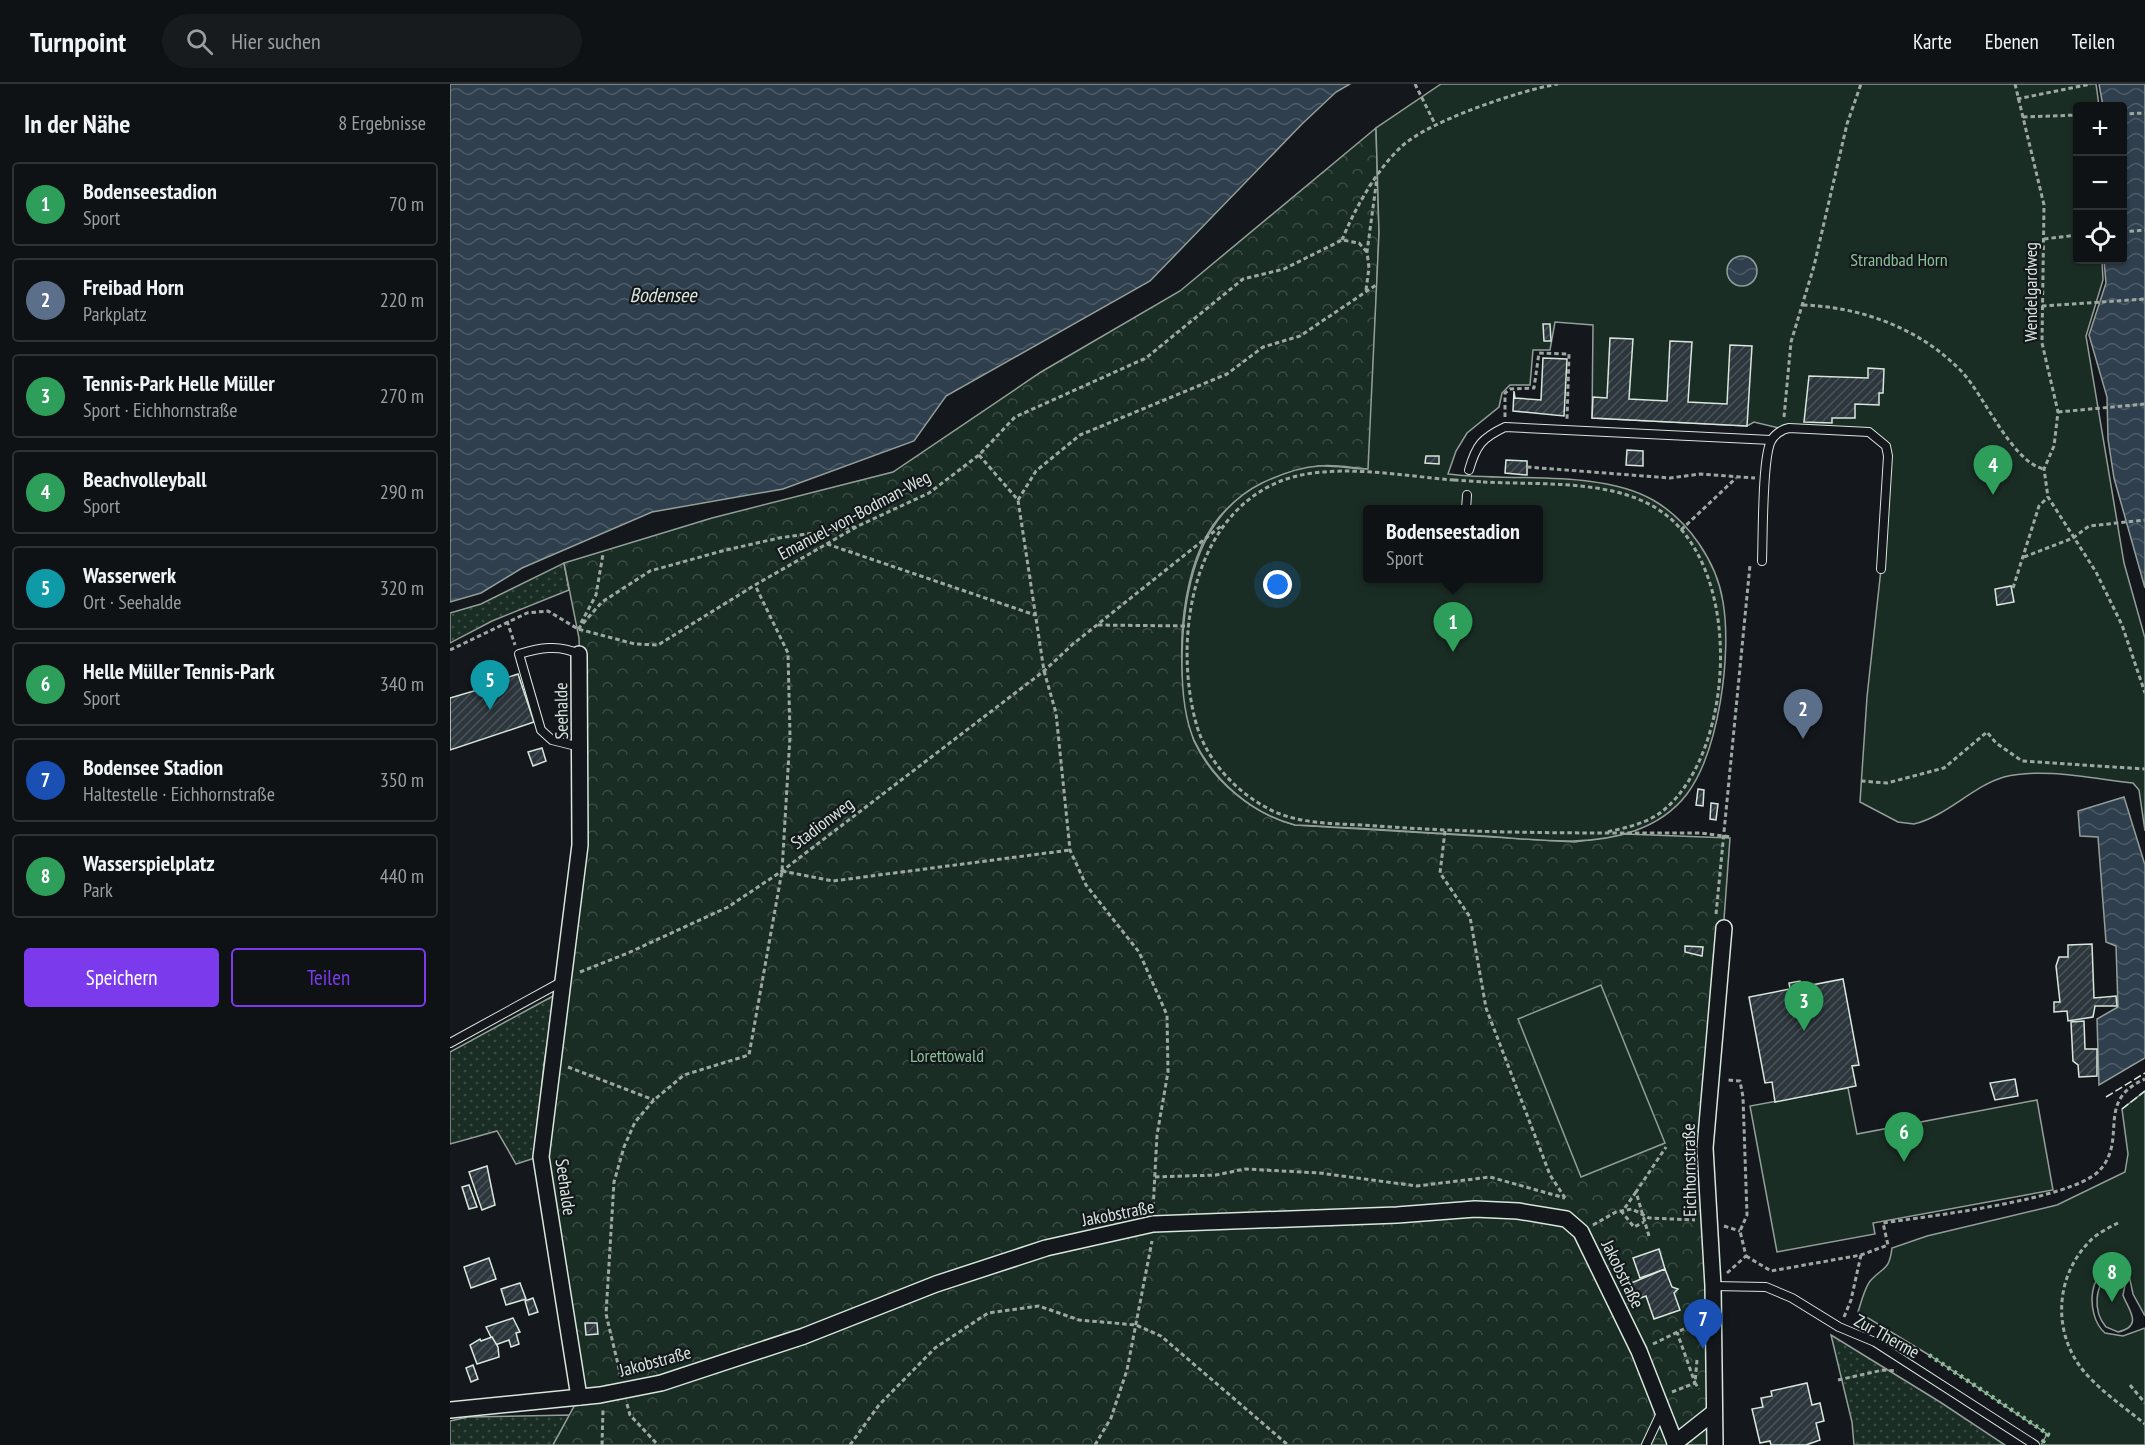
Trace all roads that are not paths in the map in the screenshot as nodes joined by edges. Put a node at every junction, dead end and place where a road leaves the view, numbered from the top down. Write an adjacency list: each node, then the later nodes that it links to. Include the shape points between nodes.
1 (1771, 440): 2 (lane, via 1505,428 1485,437); 5 (lane, via 1765,480); 6 (lane, via 1784,429 1869,432 1886,446)
2 (1469, 470)
3 (1467, 495): 4 (lane)
4 (1466, 505)
5 (1762, 561)
6 (1881, 569)
7 (579, 654): 8 (street, Seehalde); 8 (lane, via 567,648 519,654 541,730 552,740)
8 (582, 747): 10 (street, Seehalde, via 580,845)
9 (1720, 922): 12 (street, Eichhornstraße, via 1705,1148)
10 (563, 981): 11 (lane); 13 (street, Seehalde, via 541,1157)
11 (450, 1043)
12 (1713, 1286): 16 (street, Eichhornstraße); 20 (lane, Zur Therme, via 1766,1287 1792,1298 1839,1327 1875,1342)
13 (579, 1397): 14 (street, Jakobstraße, via 661,1383 1046,1248 1153,1224 1475,1209 1566,1219 1581,1232); 15 (street, Jakobstraße)
14 (1660, 1404): 17 (street, Jakobstraße); 18 (lane)
15 (450, 1410)
16 (1713, 1413): 17 (street); 19 (street, Eichhornstraße)
17 (1675, 1444)
18 (1646, 1445)
19 (1714, 1445)
20 (2035, 1445)

